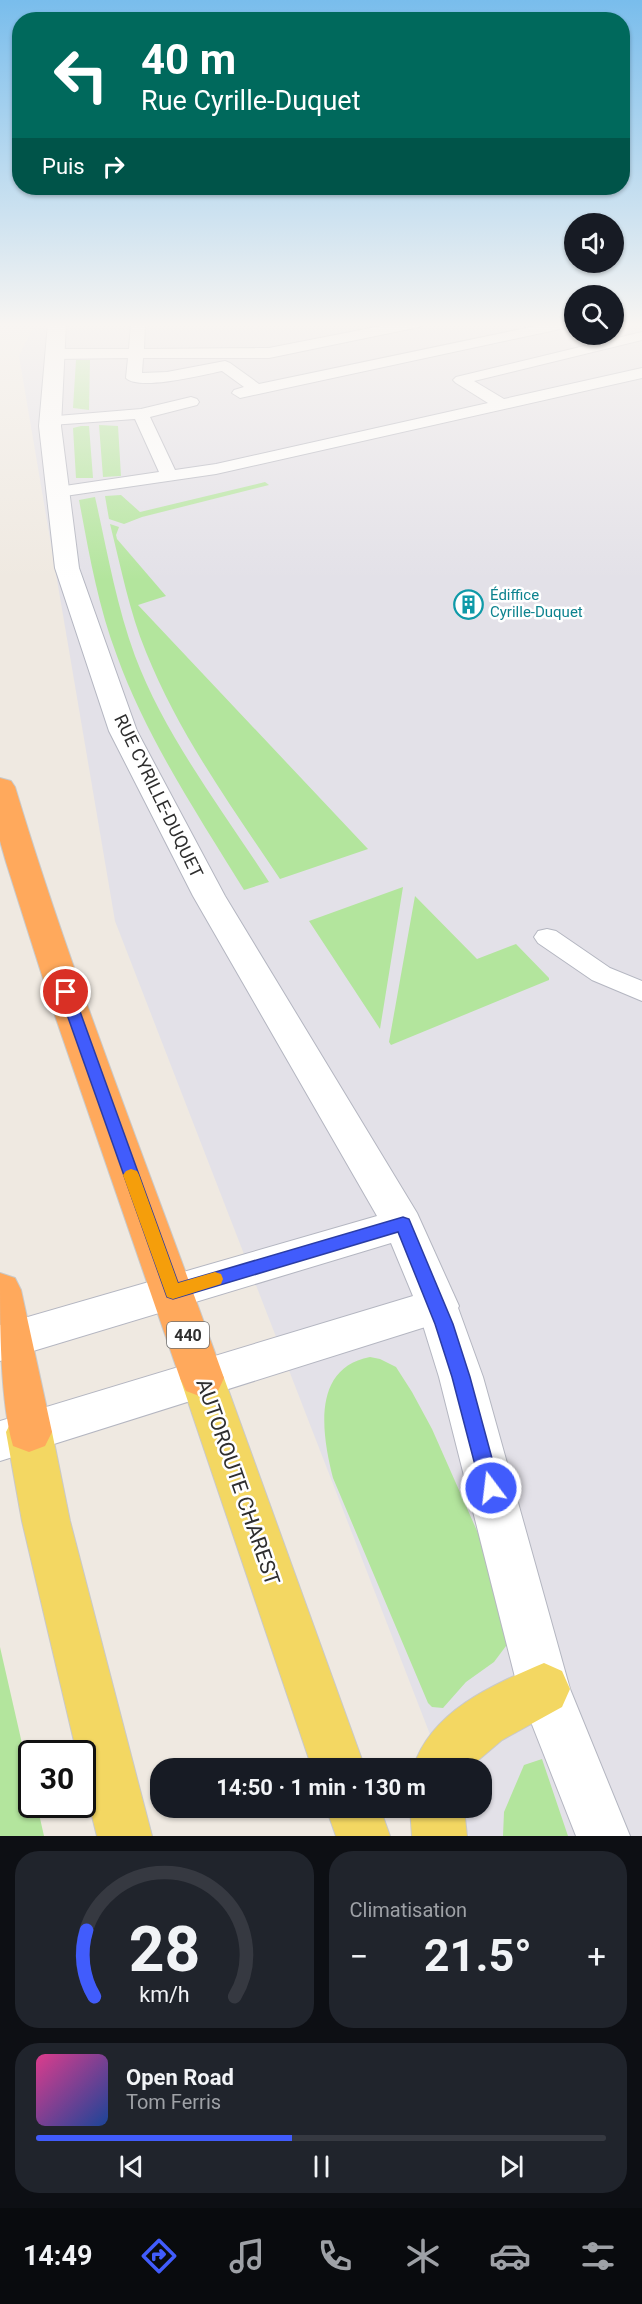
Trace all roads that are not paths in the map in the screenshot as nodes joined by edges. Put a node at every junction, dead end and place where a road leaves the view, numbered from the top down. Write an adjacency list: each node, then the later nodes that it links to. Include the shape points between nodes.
1 (52, 409): 5 (street, RUE CYRILLE-DUQUET)
2 (163, 409): 4 (lane)
3 (486, 409): 6 (lane)
4 (141, 414): 5 (lane); 6 (lane)
5 (51, 420): 7 (street, RUE CYRILLE-DUQUET)
6 (169, 476): 7 (lane)
7 (58, 492): 11 (street, RUE CYRILLE-DUQUET, via 67,568 123,731 209,896)
8 (0, 787): 13 (highway, AUTOROUTE CHAREST / 440, via 39,916)
9 (547, 937): 10 (lane, via 601,974)
10 (642, 992)
11 (403, 1224): 13 (street); 14 (street, RUE CYRILLE-DUQUET)
12 (0, 1290): 15 (highway)
13 (173, 1292): 15 (street); 16 (highway, AUTOROUTE CHAREST / 440)
14 (438, 1306): 16 (street); 18 (street, RUE CYRILLE-DUQUET, via 461,1377)
15 (5, 1342): 17 (highway)
16 (202, 1378): 17 (street); 19 (main road, AUTOROUTE CHAREST)
17 (14, 1436): 23 (main road, via 46,1521)
18 (544, 1689): 20 (main road, via 464,1736); 26 (street, RUE CYRILLE-DUQUET)
19 (335, 1758)
20 (444, 1758)
21 (357, 1818): 24 (main road)
22 (438, 1818): 25 (main road)
23 (124, 1836)
24 (363, 1836)
25 (440, 1836)
26 (603, 1836)

